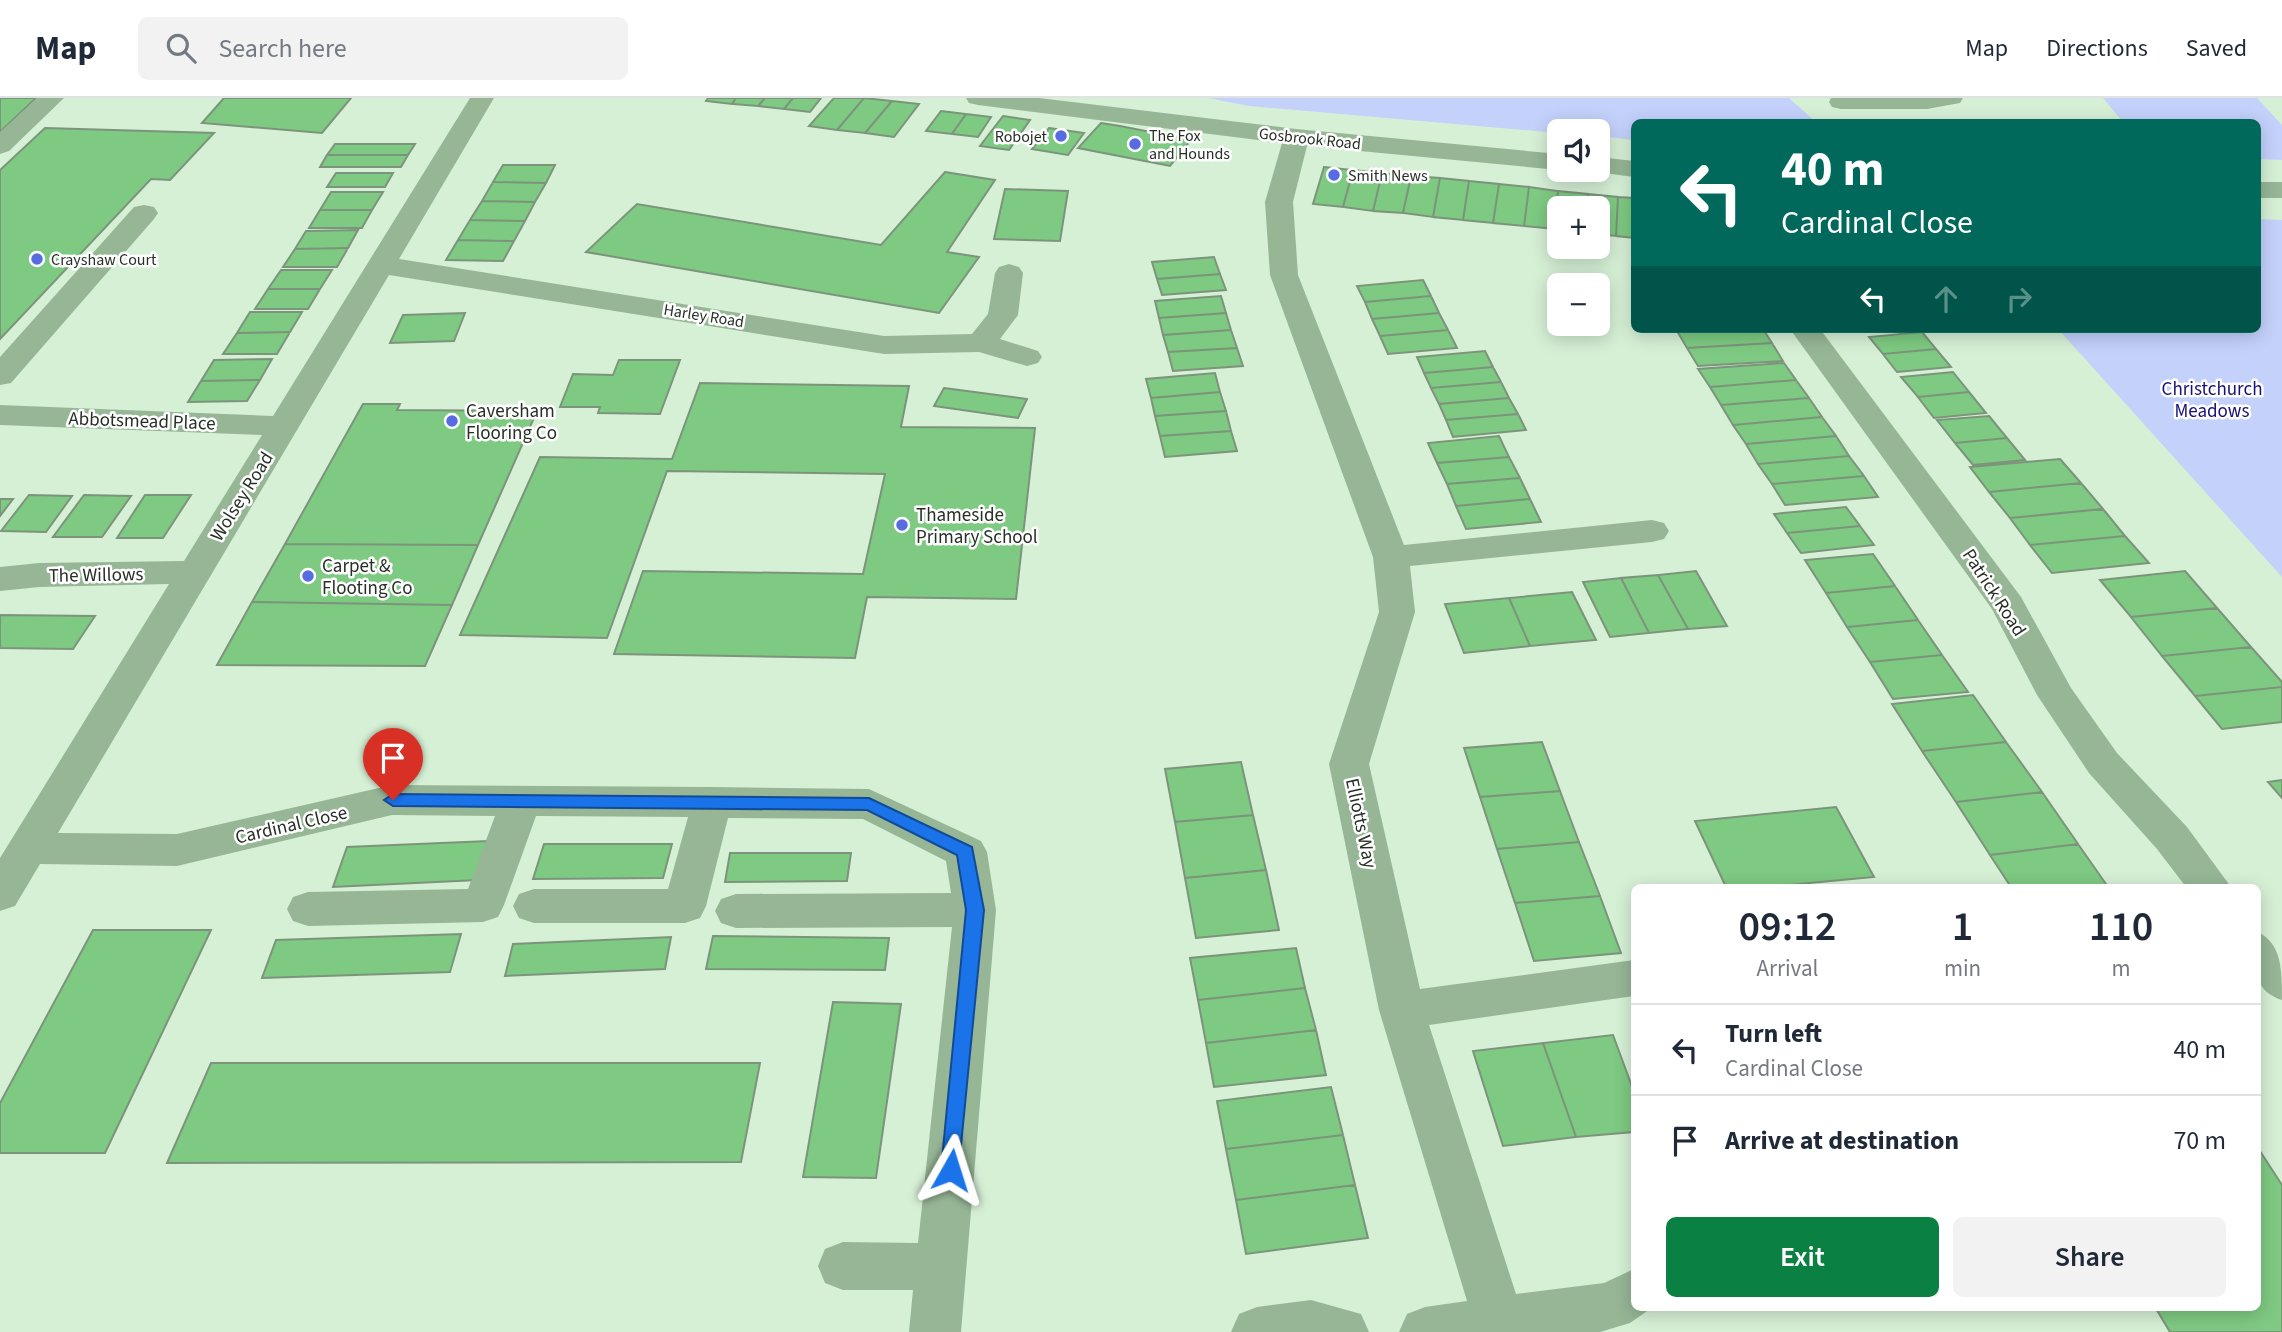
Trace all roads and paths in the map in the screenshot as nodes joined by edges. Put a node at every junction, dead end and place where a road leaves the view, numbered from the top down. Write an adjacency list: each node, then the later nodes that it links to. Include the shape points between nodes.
1 (52, 98): 10 (street)
2 (482, 98): 17 (street, Wolsey Road)
3 (978, 98): 6 (street, Gosbrook Road)
4 (1149, 98): 8 (street)
5 (1951, 98): 7 (street)
6 (1108, 106): 8 (street, Gosbrook Road)
7 (1844, 107)
8 (1180, 123): 9 (street, Gosbrook Road)
9 (1296, 137): 11 (street, Gosbrook Road); 26 (street, Elliotts Way, via 1279,202 1284,275)
10 (0, 146)
11 (1547, 161)
12 (1610, 166): 13 (street)
13 (1631, 169)
14 (2261, 190): 15 (street)
15 (2282, 190)
16 (144, 214): 22 (street)
17 (381, 265): 20 (street, Harley Road, via 884,345); 24 (street, Wolsey Road)
18 (1009, 273): 20 (street, via 1003,315)
19 (1808, 333): 32 (street, Patrick Road, via 2008,605 2056,695 2103,763)
20 (981, 343): 21 (street, Harley Road)
21 (1027, 357)
22 (0, 376)
23 (0, 415): 24 (street, Abbotsmead Place)
24 (285, 426): 27 (street, Wolsey Road)
25 (1652, 531): 26 (street)
26 (1391, 557): 41 (street, Elliotts Way, via 1397,612 1349,764)
27 (192, 572): 28 (street, The Willows); 31 (street, Wolsey Road)
28 (0, 579)
29 (521, 801): 30 (street, Cardinal Close); 31 (street, Cardinal Close, via 393,800 177,850); 35 (street, via 483,905)
30 (712, 802): 34 (street, via 685,906); 36 (street, Cardinal Close, via 869,804 965,852)
31 (28, 848): 33 (street, Wolsey Road)
32 (2208, 884)
33 (0, 894)
34 (534, 906)
35 (308, 909)
36 (975, 910): 37 (street); 43 (street, Cardinal Close)
37 (736, 911)
38 (2261, 954): 39 (street)
39 (2282, 982)
40 (1631, 988): 41 (street)
41 (1402, 1010): 45 (street, Elliotts Way)
42 (843, 1266): 43 (street)
43 (941, 1267): 46 (street, Cardinal Close)
44 (1623, 1300): 45 (street)
45 (1499, 1321): 49 (street)
46 (935, 1332)
47 (1257, 1332): 48 (street, via 1311,1325)
48 (1343, 1332)
49 (1425, 1332)

